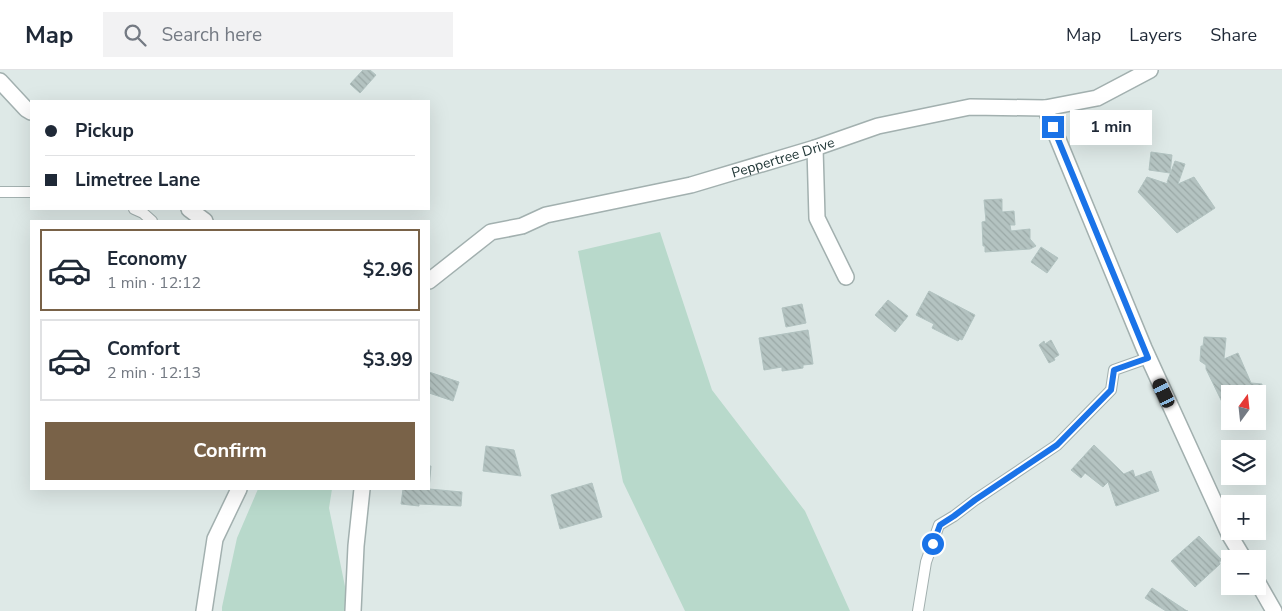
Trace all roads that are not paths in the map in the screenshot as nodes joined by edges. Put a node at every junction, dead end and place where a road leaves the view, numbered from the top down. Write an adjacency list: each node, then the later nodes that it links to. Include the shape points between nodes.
1 (1150, 70): 3 (street, Peppertree Drive, via 1097,98)
2 (0, 81): 4 (street)
3 (1045, 108): 5 (street, Peppertree Drive, via 970,106 878,126); 12 (street)
4 (30, 111)
5 (815, 148): 10 (street, via 818,218); 11 (street, Peppertree Drive, via 691,185 546,215 522,226 491,232)
6 (0, 192): 7 (lane)
7 (30, 192)
8 (136, 210): 9 (lane)
9 (151, 220)
10 (846, 277)
11 (430, 280)
12 (1148, 358): 15 (street); 19 (lane, via 1114,370 1111,390 1057,445 940,525 926,562)
13 (239, 490): 17 (street, via 215,539)
14 (362, 490): 18 (street)
15 (1239, 550)
16 (1265, 595): 20 (street)
17 (204, 611)
18 (353, 611)
19 (918, 611)
20 (1274, 611)

